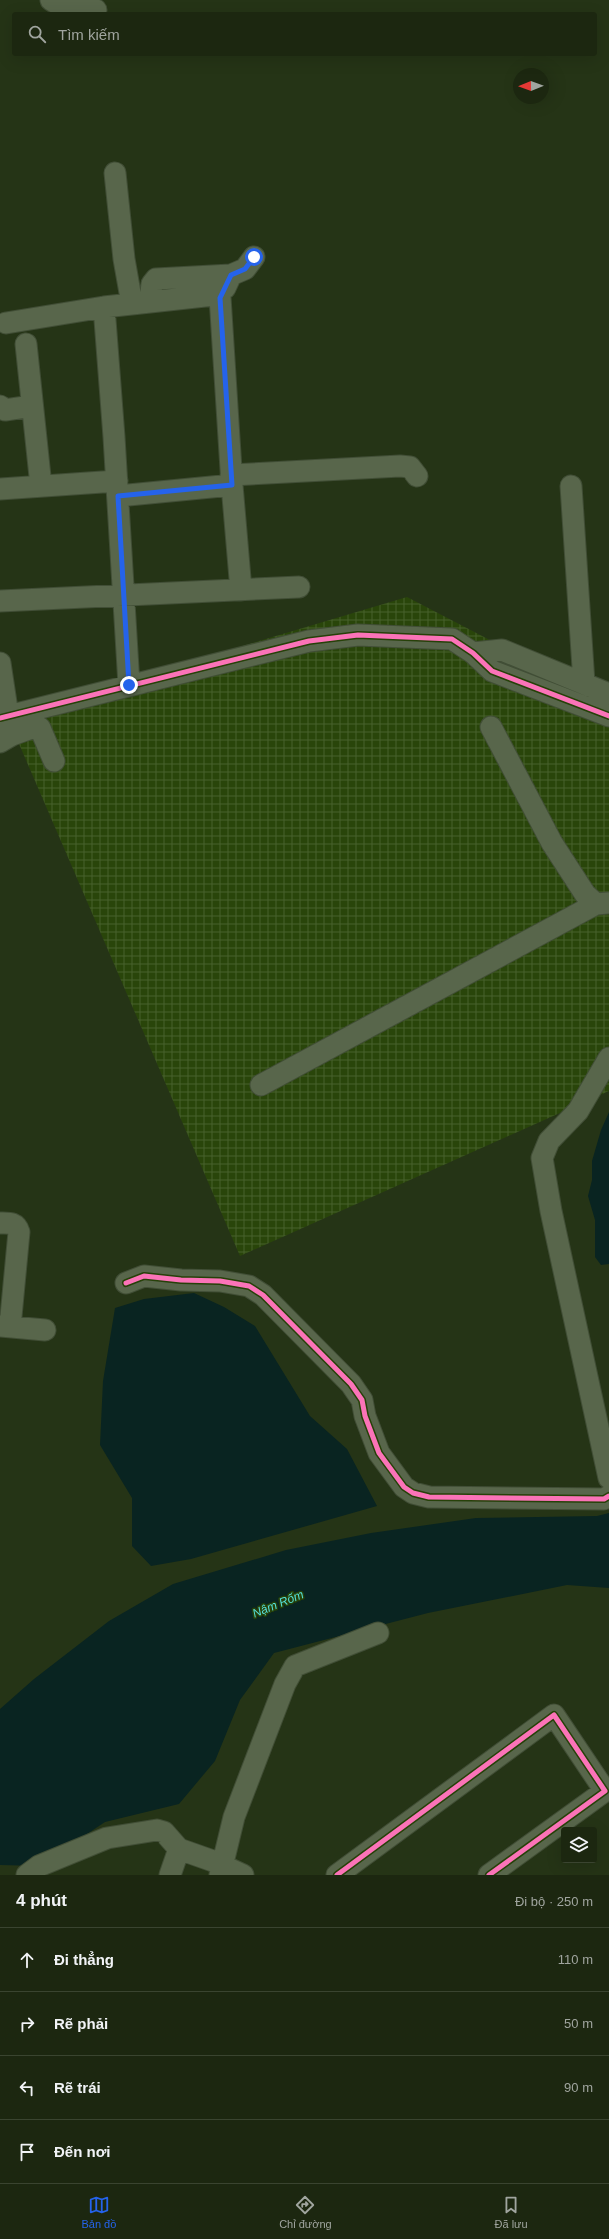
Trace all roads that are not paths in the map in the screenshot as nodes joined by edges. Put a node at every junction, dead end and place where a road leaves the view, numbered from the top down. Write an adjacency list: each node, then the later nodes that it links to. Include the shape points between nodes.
1 (51, 0): 2 (street, via 65,9)
2 (96, 10)
3 (115, 173): 7 (street, via 124,259)
4 (254, 257): 5 (street, via 245,269)
5 (231, 275): 6 (street); 7 (street, via 156,279)
6 (220, 298): 7 (street, via 214,295); 14 (street)
7 (141, 303): 8 (street)
8 (104, 307): 9 (street); 18 (street)
9 (6, 323)
10 (26, 344): 12 (street)
11 (0, 406): 12 (street, via 4,410)
12 (32, 406): 15 (street)
13 (417, 476): 14 (street, via 410,467 400,466)
14 (232, 480): 18 (street); 21 (street)
15 (41, 486): 17 (street); 18 (street)
16 (570, 486): 26 (street)
17 (9, 488): 19 (street)
18 (118, 488): 22 (street)
19 (0, 503)
20 (299, 587): 21 (street)
21 (241, 590): 22 (street)
22 (124, 595): 23 (street); 27 (street)
23 (0, 601)
24 (473, 652): 26 (street, via 502,650); 27 (street, via 452,639 358,635 309,641); 29 (street, via 492,671)
25 (0, 663): 31 (street)
26 (584, 683): 28 (street)
27 (129, 685): 31 (street)
28 (609, 694)
29 (609, 716)
30 (491, 727): 33 (street, via 552,843 585,894)
31 (5, 728): 32 (street, via 40,728)
32 (54, 761)
33 (603, 903): 35 (street)
34 (609, 1058): 40 (street, via 578,1111 549,1141 542,1158)
35 (261, 1085)
36 (0, 1223): 38 (street, via 12,1223 19,1232)
37 (126, 1283): 41 (street, via 144,1276 220,1281 249,1286 263,1295 351,1384 362,1400 365,1416 379,1453 404,1486 414,1493 429,1497 604,1499)
38 (5, 1326): 39 (street)
39 (46, 1330)
40 (609, 1478)
41 (609, 1496)
42 (378, 1633): 44 (street, via 295,1666 267,1727)
43 (184, 1851): 44 (street); 45 (street, via 164,1832 157,1830 121,1834 39,1866); 46 (street)
44 (218, 1867): 47 (street)
45 (27, 1875)
46 (170, 1875)
47 (243, 1875)
48 (337, 1875): 49 (street, via 554,1715 605,1790)
49 (489, 1875)

